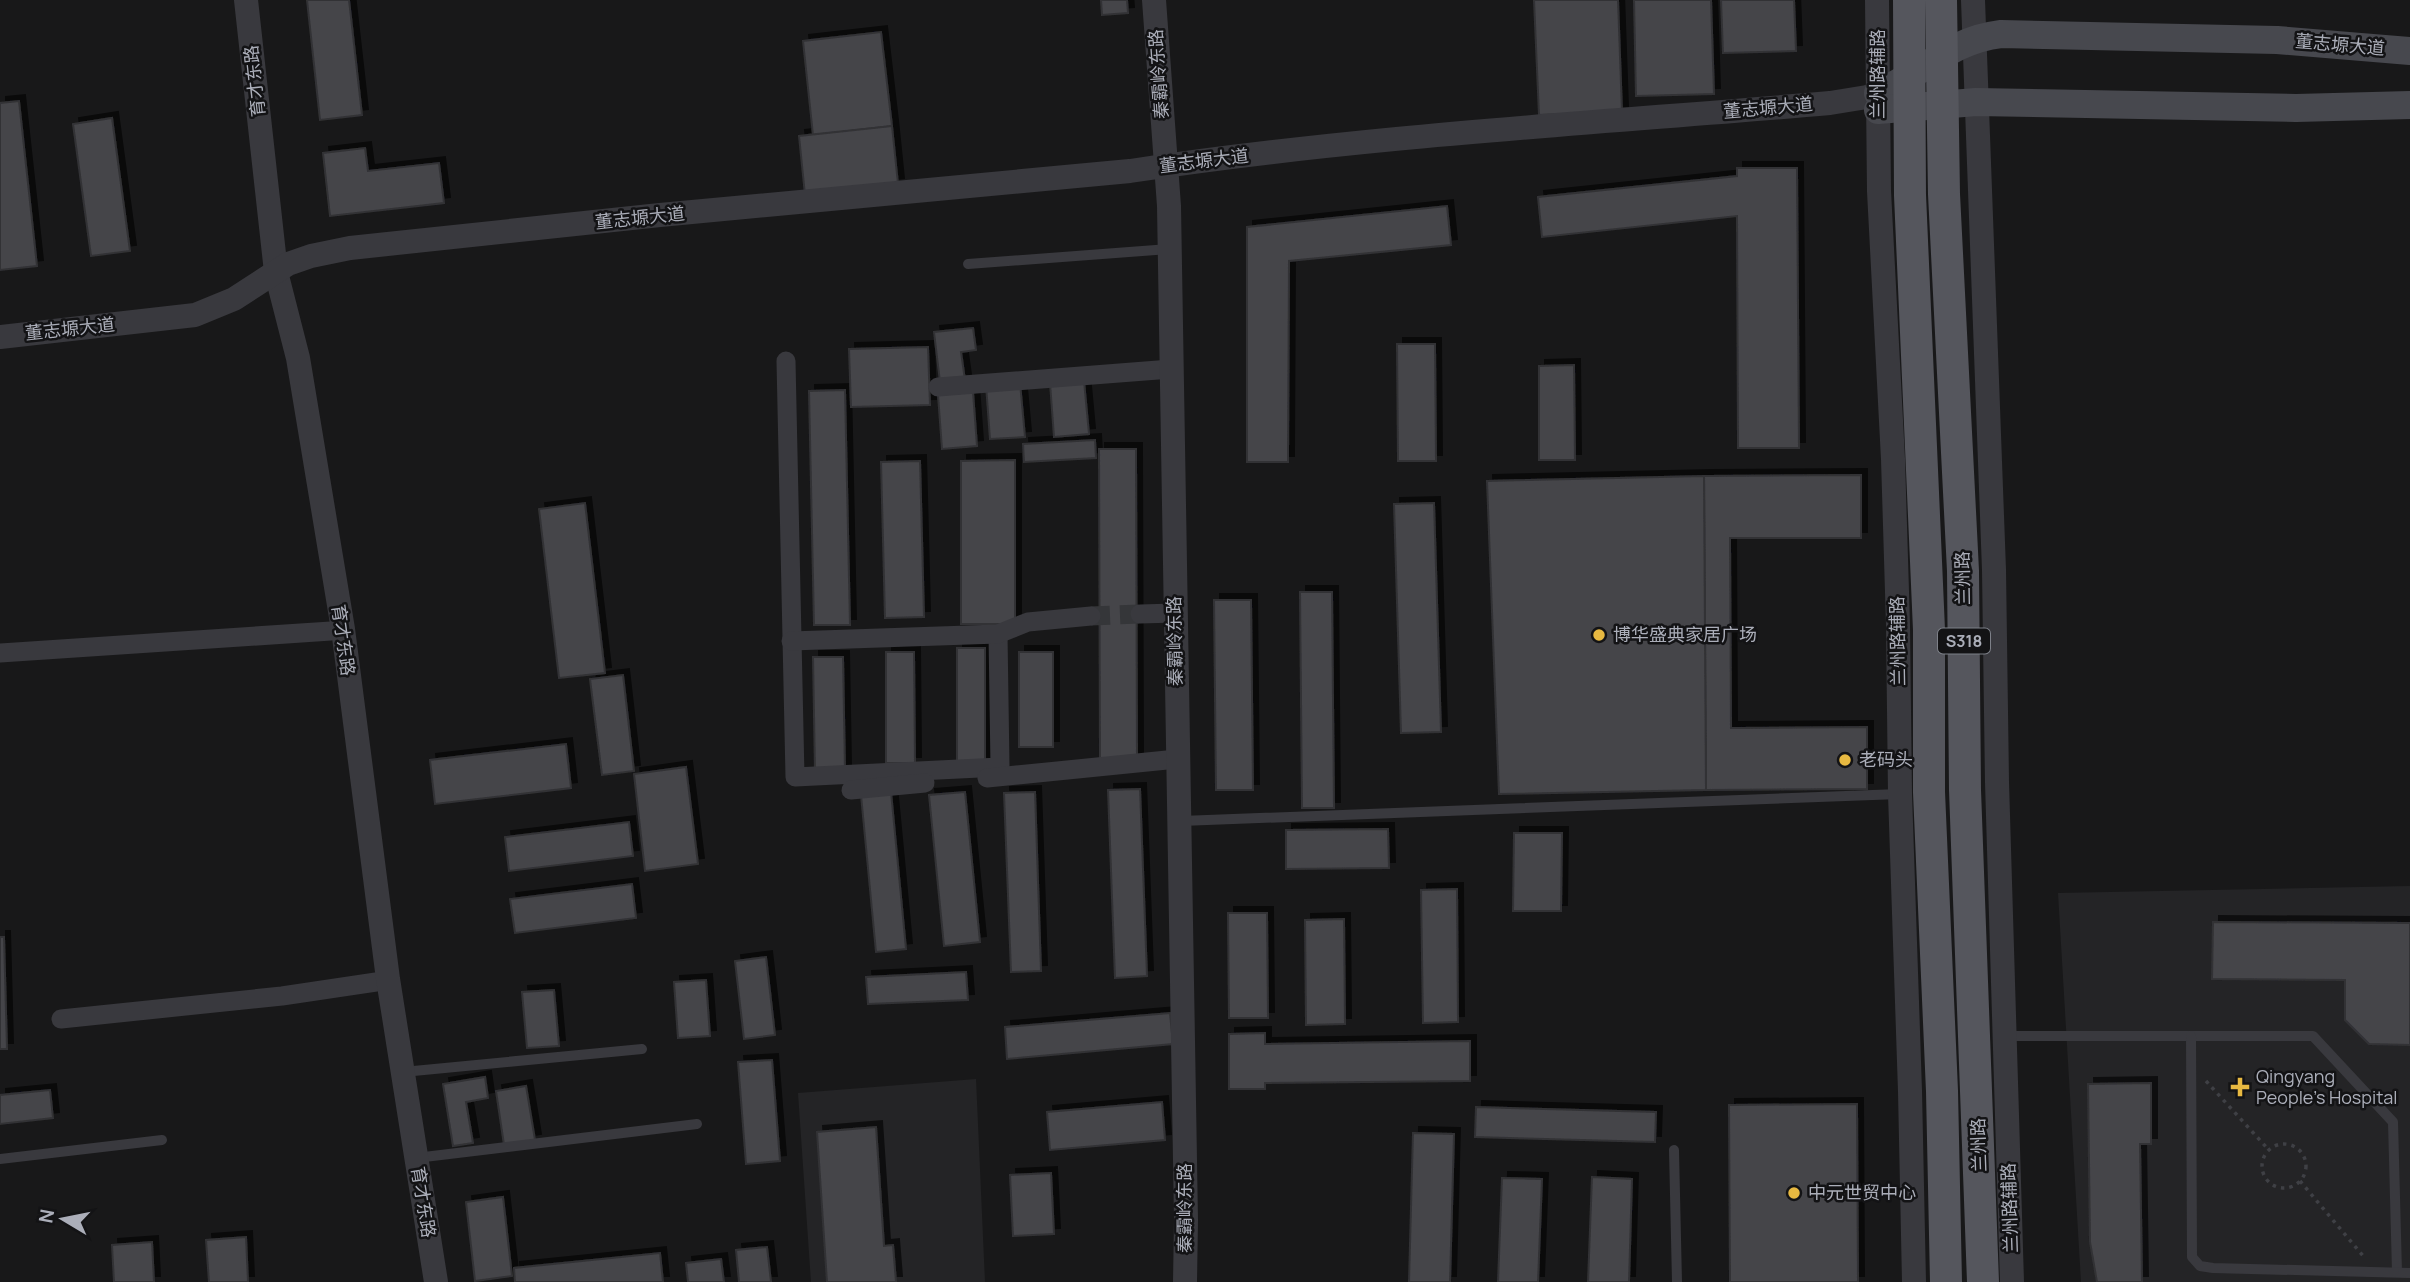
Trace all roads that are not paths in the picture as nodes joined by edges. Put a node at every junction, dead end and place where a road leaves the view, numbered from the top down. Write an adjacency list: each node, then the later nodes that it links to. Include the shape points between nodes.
1 (234, 0): 20 (street, 育才东路)
2 (246, 0): 20 (street, 育才东路)
3 (1145, 0): 17 (street, 秦霸岭东路)
4 (1153, 0): 17 (street, 秦霸岭东路)
5 (1877, 0): 13 (street, 兰州路辅路)
6 (1909, 0): 12 (main road, 兰州路 / S318)
7 (1941, 0): 11 (main road, 兰州路 / S318)
8 (1973, 0): 9 (street, 兰州路辅路)
9 (1974, 40): 10 (main road, 董志塬大道, via 2024,34 2277,40); 11 (main road, 董志塬大道); 14 (street, 兰州路辅路)
10 (2410, 51)
11 (1942, 54): 12 (main road, 董志塬大道); 15 (main road, 兰州路 / S318)
12 (1909, 92): 13 (main road, 董志塬大道); 15 (main road, 董志塬大道); 35 (main road, 兰州路 / S318, via 1909,195 1929,630)
13 (1878, 101): 17 (street, 董志塬大道); 35 (street, 兰州路辅路, via 1896,542)
14 (1976, 102): 15 (main road, 董志塬大道); 16 (main road, 董志塬大道); 39 (street, 兰州路辅路)
15 (1943, 104): 57 (main road, 兰州路 / S318, via 1963,571 1965,790)
16 (2410, 105)
17 (1162, 171): 18 (street, 秦霸岭东路); 20 (street, 董志塬大道, via 350,248 288,264)
18 (1165, 249): 19 (lane); 24 (street, 秦霸岭东路)
19 (968, 264)
20 (273, 281): 21 (street, 董志塬大道, via 195,315); 22 (street, 董志塬大道, via 238,309 197,326); 29 (street, 育才东路); 42 (street, 育才东路, via 298,358 343,629)
21 (0, 337)
22 (0, 348)
23 (786, 360): 31 (street)
24 (1167, 370): 25 (street); 26 (street, 秦霸岭东路)
25 (938, 387)
26 (1170, 613): 27 (street); 33 (street, 秦霸岭东路)
27 (1140, 614)
28 (1091, 616): 30 (street, via 1028,622)
29 (331, 631): 32 (street); 37 (street, 育才东路)
30 (998, 634): 31 (street); 31 (street, via 1000,767 795,777)
31 (791, 641)
32 (0, 653)
33 (1173, 760): 34 (street); 36 (street, 秦霸岭东路)
34 (851, 790)
35 (1915, 793): 36 (lane); 55 (street, 兰州路辅路, via 1910,1077); 56 (main road, 兰州路 / S318, via 1942,1091)
36 (1174, 822): 52 (street, 秦霸岭东路); 53 (street, 秦霸岭东路)
37 (376, 982): 38 (street); 50 (street, 育才东路)
38 (61, 1019)
39 (2005, 1036): 40 (lane); 58 (street, 兰州路辅路)
40 (2191, 1036): 48 (lane, via 2314,1036 2393,1122); 48 (lane, via 2192,1257 2200,1266 2213,1268)
41 (642, 1049): 42 (lane)
42 (402, 1072): 46 (street, 育才东路)
43 (697, 1124): 46 (lane)
44 (162, 1140): 47 (lane)
45 (1674, 1150): 54 (lane)
46 (416, 1158): 51 (street, 育才东路)
47 (0, 1159)
48 (2397, 1272): 49 (lane)
49 (2410, 1273)
50 (424, 1282)
51 (436, 1282)
52 (1176, 1282)
53 (1185, 1282)
54 (1677, 1282)
55 (1914, 1282)
56 (1945, 1282)
57 (1983, 1282)
58 (2012, 1282)

